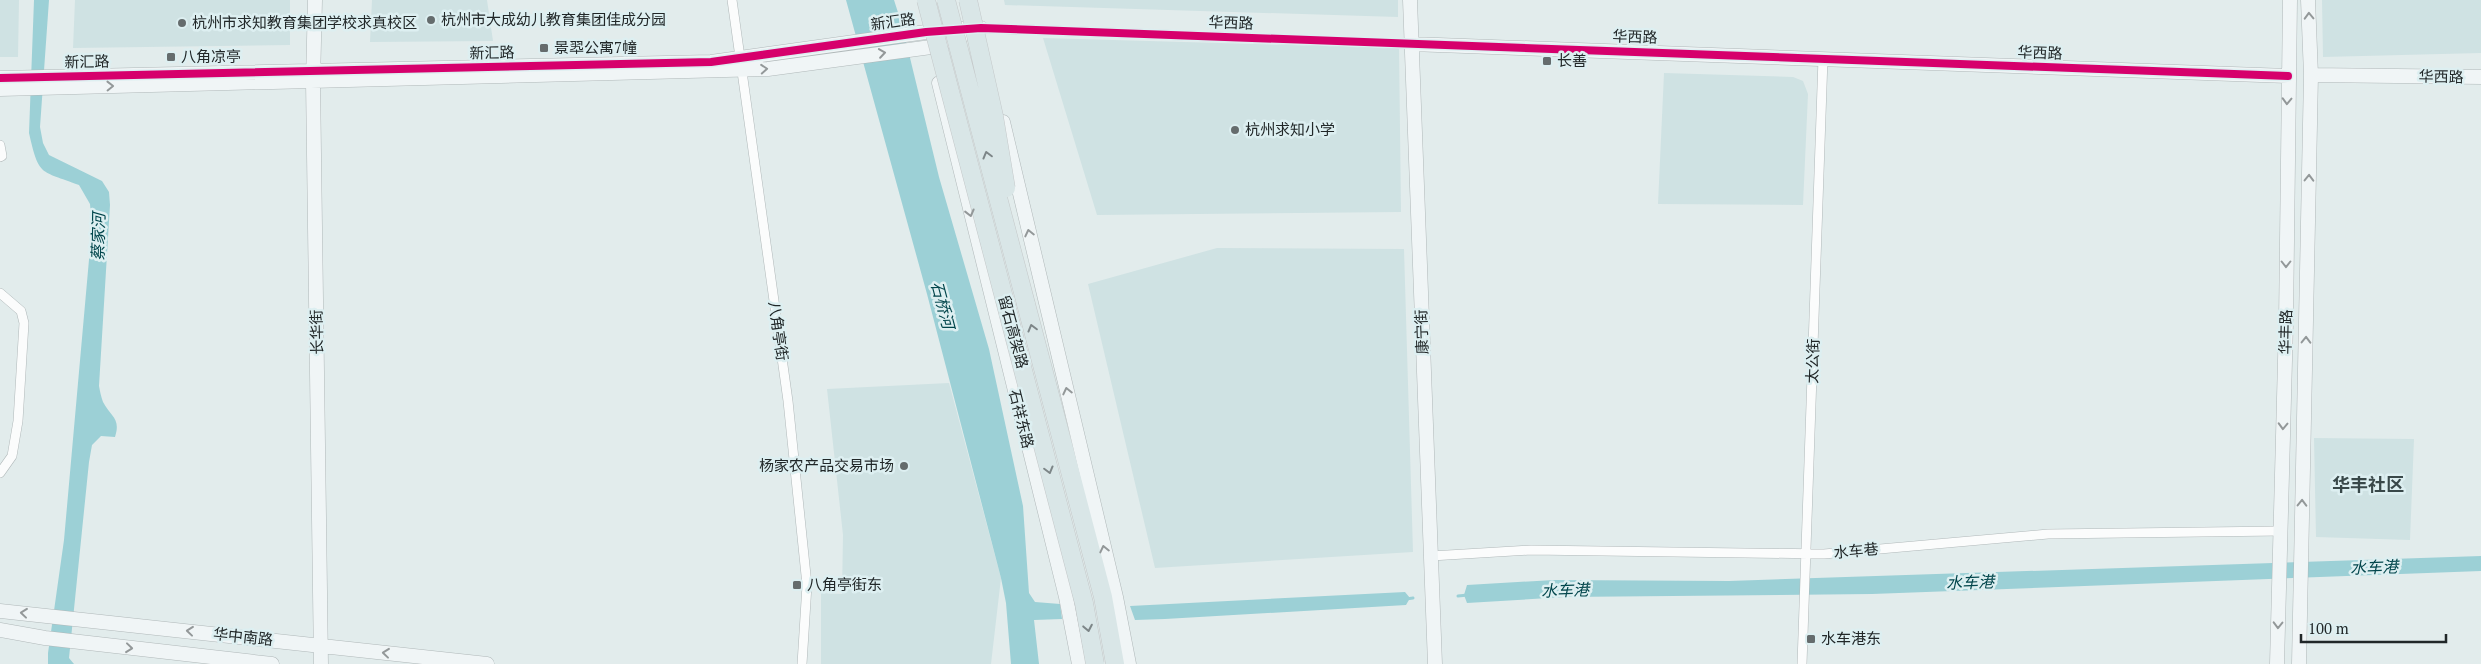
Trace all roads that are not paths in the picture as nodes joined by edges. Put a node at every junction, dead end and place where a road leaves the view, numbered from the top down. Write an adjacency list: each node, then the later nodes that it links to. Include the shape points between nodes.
1 (315, 0): 18 (street, 长华街)
2 (732, 0): 16 (street, 八角亭街)
3 (917, 0): 12 (street, 石祥东路)
4 (926, 0): 40 (highway, 留石高架路, one-way to 40, bridge, via 1084,603)
5 (946, 0): 27 (highway, 留石高架路, one-way to 5, bridge)
6 (968, 0): 27 (highway, bridge, via 994,116)
7 (973, 0): 11 (street)
8 (1410, 0): 13 (street, 康宁街)
9 (2290, 0): 19 (street, 华丰路)
10 (2308, 0): 17 (street, 华丰路, one-way to 10)
11 (982, 28): 12 (street, 新汇路); 13 (street, 华西路); 14 (street, 新汇路); 42 (street, one-way to 11)
12 (926, 32): 14 (street, 石祥东路); 16 (street, 新汇路, via 849,42)
13 (1411, 44): 15 (street, 华西路); 31 (street, 康宁街)
14 (930, 46): 16 (street, 新汇路, one-way to 14, via 850,58); 39 (street, 石祥东路, one-way to 39, via 1066,597)
15 (1823, 58): 19 (street, 华西路); 30 (street, 太公街)
16 (742, 64): 18 (street, 新汇路, via 712,62); 38 (street, 八角亭街, via 788,401 807,585)
17 (2311, 75): 20 (street, 华西路); 46 (street, 华丰路, one-way to 17)
18 (314, 76): 22 (street, 新汇路); 34 (street, 长华街)
19 (2288, 76): 29 (street, 华丰路, one-way to 29)
20 (2481, 77)
21 (0, 78): 22 (street, 新汇路)
22 (23, 83): 23 (street, 新汇路)
23 (0, 89)
24 (0, 144): 25 (street)
25 (0, 157)
26 (0, 293): 28 (street, via 21,311 24,323 18,421 12,456)
27 (1026, 304): 41 (highway, 留石高架路, one-way to 27, via 1103,597)
28 (0, 473)
29 (2280, 531): 30 (street, 水车巷, via 2072,533); 45 (street, 华丰路, one-way to 45)
30 (1806, 553): 31 (street, 水车巷, via 1531,550); 44 (street, 太公街)
31 (1431, 556): 43 (street, 康宁街)
32 (0, 611): 34 (street, 华中南路, one-way to 32)
33 (0, 630): 35 (street, 华中南路, one-way to 35)
34 (321, 646): 36 (street, 长华街); 37 (street, 华中南路, one-way to 34)
35 (272, 664)
36 (322, 664)
37 (487, 664)
38 (802, 664)
39 (1079, 664)
40 (1095, 664)
41 (1115, 664)
42 (1129, 664)
43 (1435, 664)
44 (1802, 664)
45 (2277, 664)
46 (2299, 664)

